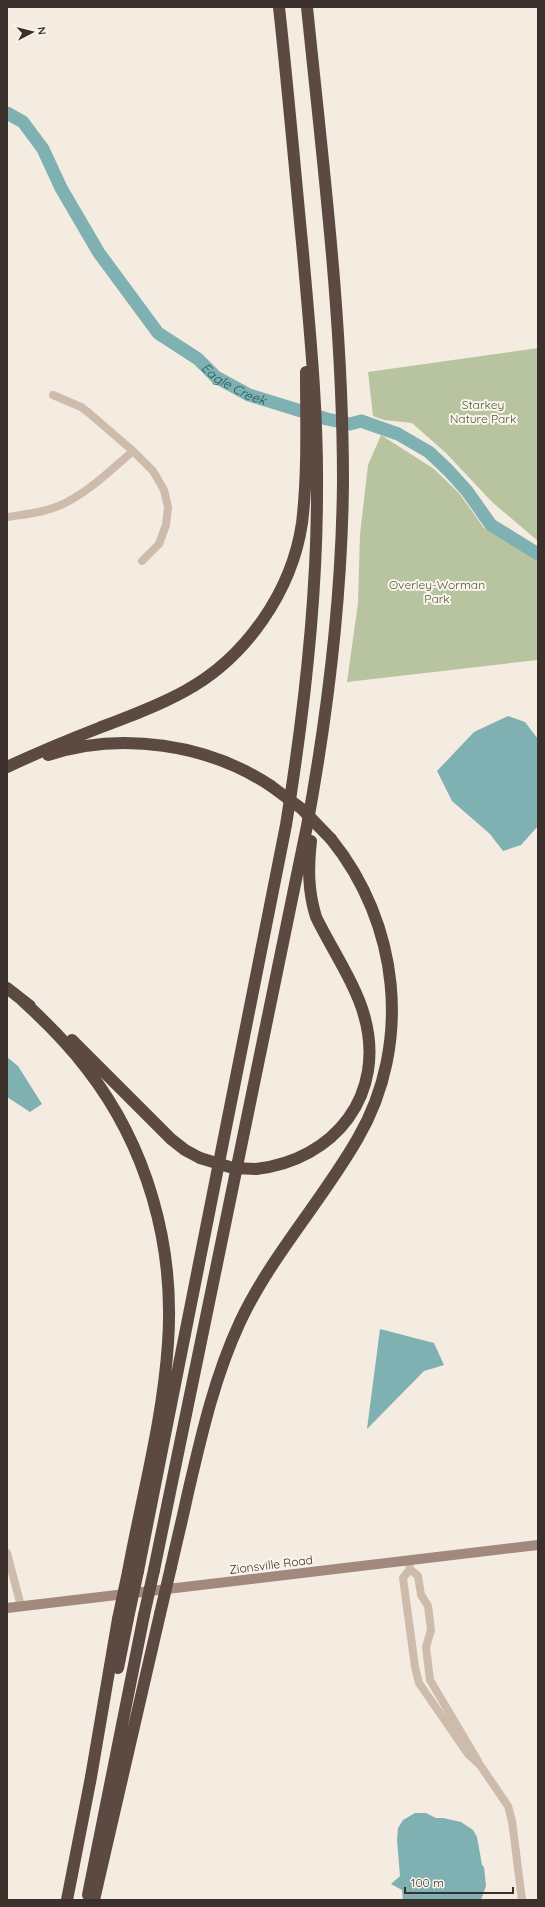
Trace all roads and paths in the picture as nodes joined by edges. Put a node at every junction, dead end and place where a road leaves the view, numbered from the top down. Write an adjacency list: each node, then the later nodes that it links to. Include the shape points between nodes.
1 (280, 7): 5 (highway, via 307,298)
2 (307, 7): 9 (highway, via 334,276 340,363 342,461 336,614)
3 (53, 395): 4 (street, via 81,407)
4 (133, 451): 6 (street, via 66,503 32,514); 7 (street, via 153,471 164,490 168,507 166,525 159,544)
5 (311, 451): 8 (highway, via 302,523 292,562 265,617 237,651 206,678 176,696); 15 (highway, via 316,532 313,614 296,764 274,891)
6 (7, 517)
7 (142, 561)
8 (7, 768): 19 (highway, bridge, via 64,751 100,745 139,744 183,749 237,767 271,786 302,809 344,856 375,913 390,972 390,1040 385,1072 374,1106 359,1138 260,1286 228,1349 216,1381)
9 (316, 777): 11 (highway, bridge, via 308,864 311,900 316,916 364,1013 369,1040 368,1068 357,1103 344,1124 319,1148 280,1166 256,1169 233,1168 200,1158 171,1139 62,1030); 19 (highway, bridge, via 144,1615)
10 (7, 988): 11 (highway)
11 (23, 1000): 15 (highway, via 70,1048 117,1114 149,1186 163,1238 168,1287 168,1344)
12 (538, 1545): 14 (main road, Zionsville Road)
13 (7, 1553): 16 (street)
14 (409, 1565): 16 (main road, Zionsville Road); 18 (street, via 418,1576 420,1595 428,1606 431,1630 426,1646 430,1680); 18 (street, via 403,1578 419,1683 468,1754)
15 (133, 1572): 20 (highway, bridge)
16 (21, 1606): 17 (main road, Zionsville Road)
17 (7, 1608)
18 (480, 1765): 23 (street, via 504,1798 511,1814)
19 (95, 1880): 21 (highway); 22 (highway)
20 (67, 1897)
21 (87, 1900)
22 (94, 1900)
23 (522, 1900)

